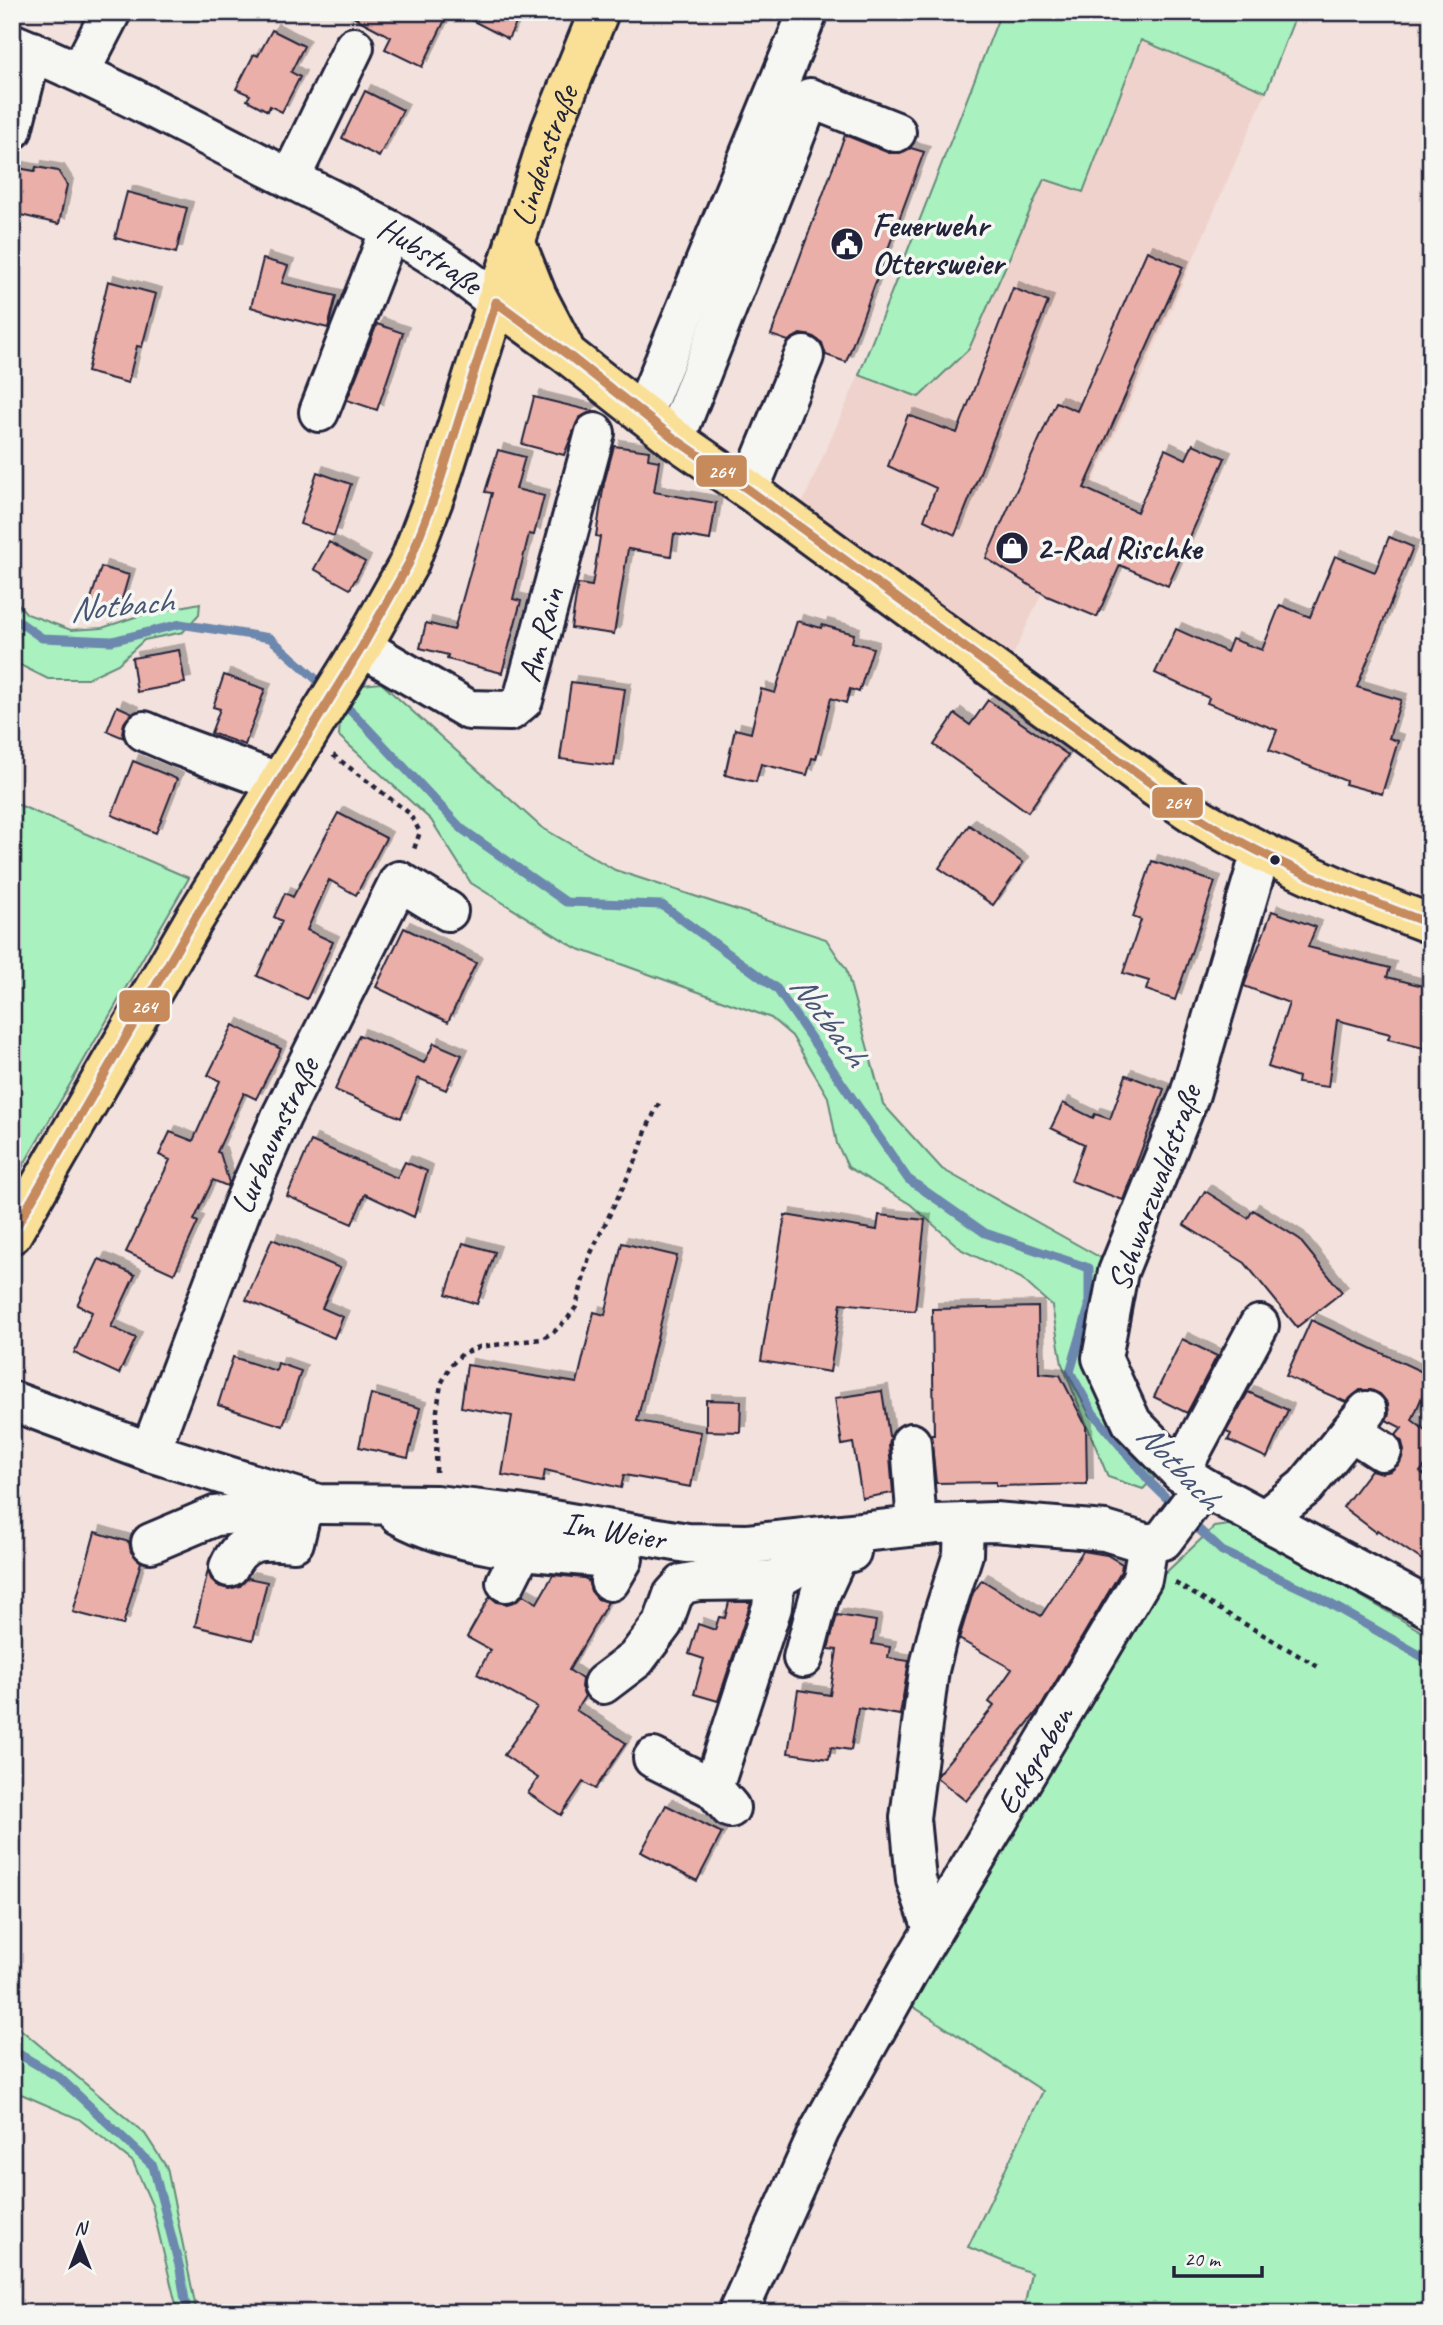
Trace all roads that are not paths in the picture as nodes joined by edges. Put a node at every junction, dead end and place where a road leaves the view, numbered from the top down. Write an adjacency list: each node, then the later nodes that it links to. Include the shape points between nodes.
1 (111, 12): 6 (street)
2 (599, 12): 11 (main road, Lindenstraße, via 551,130)
3 (808, 12): 16 (street)
4 (22, 47): 6 (street, Hubstraße); 7 (street)
5 (354, 47): 9 (street)
6 (80, 72): 9 (street, Hubstraße)
7 (12, 130)
8 (896, 132): 18 (street, via 810,98)
9 (290, 179): 10 (street, Hubstraße)
10 (390, 230): 12 (street, Hubstraße, via 472,281); 15 (street)
11 (515, 241): 12 (main road, Lindenstraße); 13 (main road)
12 (496, 302): 13 (main road, Hubstraße); 20 (main road, Lindenstraße, via 409,563)
13 (567, 354): 16 (main road, Hubstraße)
14 (804, 356): 19 (street)
15 (319, 412)
16 (643, 414): 18 (main road, Hubstraße)
17 (595, 433): 20 (street, Am Rain, via 523,700 510,711 469,710)
18 (676, 439): 19 (main road, Hubstraße)
19 (749, 490): 23 (main road, Hubstraße, via 1156,788)
20 (354, 658): 22 (main road, Lindenstraße)
21 (144, 731): 22 (street)
22 (278, 782): 26 (main road, Lindenstraße)
23 (1261, 852): 25 (main road, Hubstraße); 32 (street, Schwarzwaldstraße, via 1190,1094 1118,1272 1102,1358 1132,1423)
24 (447, 911): 31 (street, Lurbaumstraße, via 399,881 281,1117)
25 (1431, 924)
26 (12, 1234)
27 (1259, 1325): 32 (street)
28 (12, 1401): 31 (street, Im Weier)
29 (1367, 1431): 35 (street)
30 (911, 1443): 36 (street)
31 (150, 1452): 34 (street, Im Weier)
32 (1192, 1488): 35 (street, Schwarzwaldstraße); 38 (street)
33 (379, 1504): 34 (street, Im Weier); 36 (street, Im Weier, via 517,1514 687,1543 748,1544); 42 (street, via 514,1566 623,1559)
34 (310, 1506): 37 (street, via 283,1516 215,1516); 40 (street, via 294,1542 263,1539 247,1545)
35 (1265, 1519): 43 (street, Schwarzwaldstraße)
36 (939, 1525): 38 (street, Im Weier, via 994,1522 1105,1531); 39 (street); 47 (street, via 962,1554 929,1670 910,1818 916,1880)
37 (151, 1543)
38 (1152, 1550): 47 (street, Eckgraben, via 1142,1579)
39 (838, 1555): 41 (street, via 807,1562); 44 (street, via 820,1594)
40 (229, 1567)
41 (775, 1580): 45 (street, via 683,1584 673,1595 663,1623 636,1659); 46 (street, via 772,1607 721,1798)
42 (610, 1581)
43 (1431, 1609)
44 (803, 1658)
45 (603, 1684)
46 (653, 1758)
47 (933, 1929): 48 (street, Eckgraben, via 820,2130 738,2310)
48 (743, 2313)

